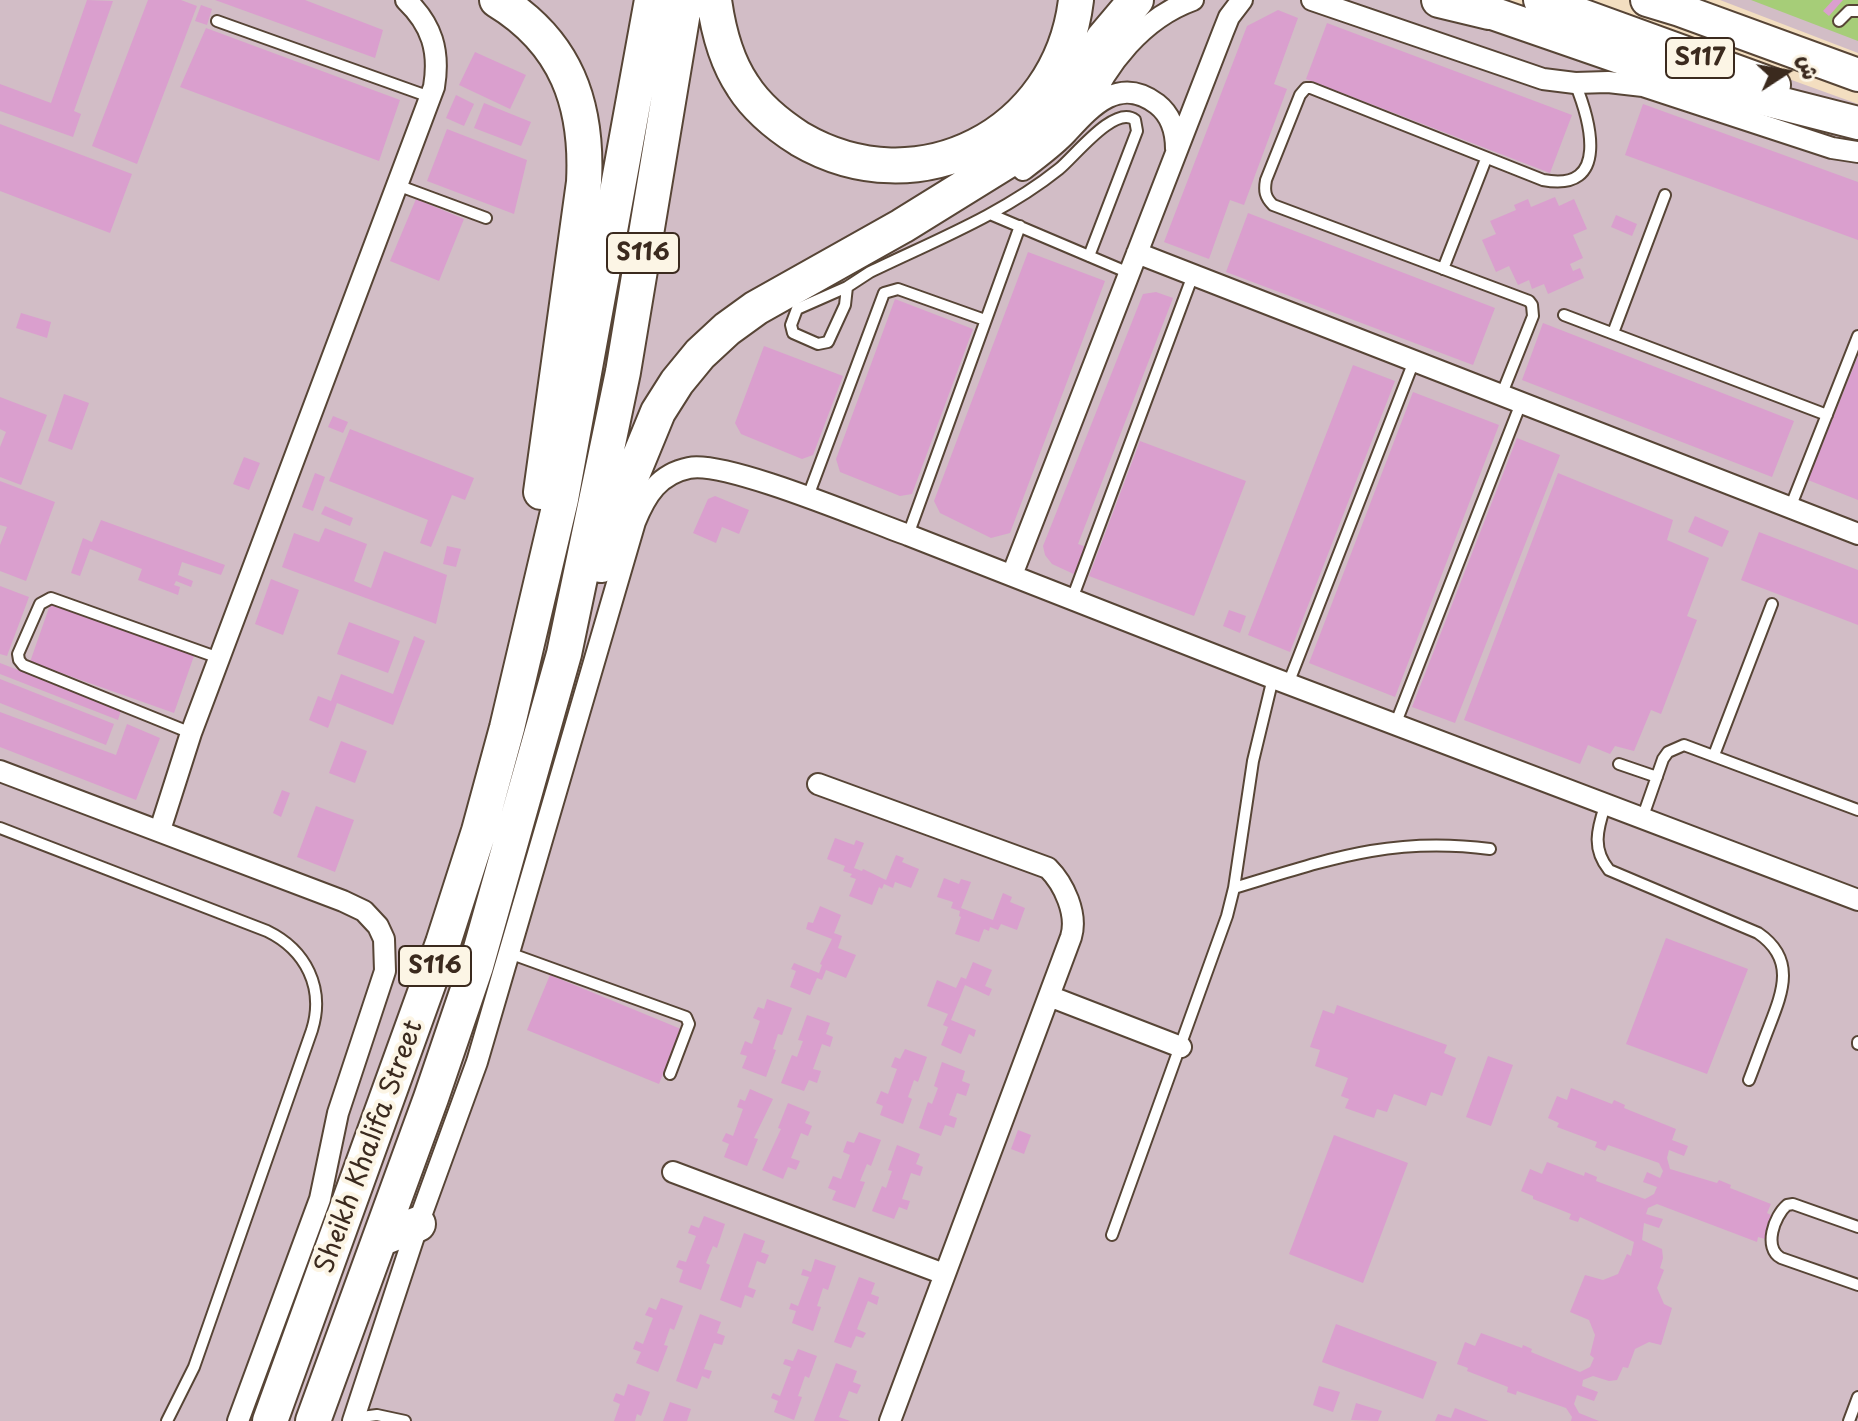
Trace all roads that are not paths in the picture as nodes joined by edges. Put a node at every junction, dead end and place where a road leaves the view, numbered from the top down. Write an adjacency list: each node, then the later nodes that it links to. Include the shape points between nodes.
1 (406, 0): 21 (street, via 419,12 436,48)
2 (497, 0): 54 (highway, via 555,52 577,99 586,150 525,591)
3 (652, 0): 47 (highway, S116)
4 (685, 0): 47 (highway, S116, via 623,372)
5 (714, 0): 6 (highway, via 724,44 742,85 763,112 815,148 876,166 908,166 990,140 1014,122 1052,78 1065,50)
6 (1076, 0)
7 (1136, 0): 31 (highway, via 1103,39 1073,95 1032,142)
8 (1193, 0): 22 (street, via 1163,15 1124,50 1095,89)
9 (1242, 0): 26 (street, via 1229,17)
10 (1312, 0): 20 (street, via 1527,74)
11 (1439, 0): 15 (highway)
12 (1540, 0): 23 (main road, S117, via 1747,74)
13 (1647, 0): 14 (main road, S117)
14 (1668, 5): 19 (main road, S117)
15 (1476, 6): 23 (main road, via 1677,77)
16 (1858, 11): 18 (lane, via 1849,11)
17 (217, 21): 21 (lane)
18 (1839, 21)
19 (1858, 75)
20 (1575, 83): 24 (street, via 1643,86); 25 (lane, via 1591,155 1579,176 1556,182)
21 (430, 97): 27 (street)
22 (1086, 112): 26 (street, via 1123,93 1150,99 1175,132); 31 (street, via 1045,154 1009,179 949,211)
23 (1858, 122)
24 (1858, 152)
25 (1486, 159): 35 (lane); 35 (lane, via 1306,88 1266,180 1264,189 1273,205)
26 (1173, 160): 33 (street)
27 (397, 185): 30 (lane); 56 (street)
28 (1665, 195): 41 (lane)
29 (990, 214): 32 (lane); 34 (lane, via 1059,169 1110,121 1131,117 1137,131); 38 (lane)
30 (486, 218)
31 (902, 226): 55 (highway, via 756,308 700,354 677,382 643,445 586,609)
32 (1020, 226): 34 (lane); 40 (lane)
33 (1137, 253): 36 (street); 37 (street)
34 (1089, 256): 36 (lane)
35 (1443, 269): 44 (lane, via 1532,305)
36 (1129, 273): 51 (street)
37 (1193, 275): 43 (street); 52 (lane)
38 (847, 287): 38 (lane, via 797,309 793,333 818,344 828,342)
39 (1564, 315): 41 (lane)
40 (985, 320): 46 (lane, via 898,289 884,293); 50 (lane)
41 (1613, 333): 45 (lane)
42 (1858, 336): 45 (lane)
43 (1414, 361): 44 (street); 57 (lane)
44 (1511, 399): 48 (street); 58 (lane)
45 (1827, 415): 48 (lane)
46 (807, 499): 50 (street); 73 (street, via 711,467 690,467 654,486 643,502)
47 (578, 502): 54 (highway, Sheikh Khalifa Street / S116); 55 (highway, Sheikh Khalifa Street / S116)
48 (1790, 508): 49 (street)
49 (1858, 534)
50 (908, 535): 51 (street)
51 (1012, 575): 52 (street)
52 (1072, 599): 57 (street)
53 (1772, 604): 60 (lane)
54 (531, 628): 90 (highway, Sheikh Khalifa Street / S116, via 479,831 443,943)
55 (564, 654): 82 (highway, Sheikh Khalifa Street / S116, via 476,966)
56 (219, 658): 59 (street); 59 (lane, via 51,598 40,604 18,654 23,665)
57 (1280, 681): 58 (street); 71 (lane, via 1250,777)
58 (1395, 725): 65 (street)
59 (191, 733): 69 (street)
60 (1714, 755): 63 (lane, via 1676,747 1668,752); 66 (lane)
61 (1619, 764): 63 (lane)
62 (0, 771): 69 (street)
63 (1657, 777): 67 (lane)
64 (818, 784): 74 (street, via 1048,868 1060,883 1074,920)
65 (1605, 806): 67 (street); 77 (lane, via 1597,846 1609,870 1758,933 1777,952 1783,989)
66 (1858, 810)
67 (1642, 819): 72 (street)
68 (0, 828): 88 (lane, via 267,931 300,955 313,979 317,1006 312,1030 194,1367)
69 (160, 830): 89 (street, via 364,911 384,939 385,971 338,1113 320,1199)
70 (1490, 849): 71 (lane, via 1428,844 1366,850)
71 (1234, 888): 75 (lane)
72 (1858, 900)
73 (509, 953): 76 (lane, via 686,1017 689,1024); 79 (street, via 477,1062)
74 (1049, 996): 75 (street); 83 (street)
75 (1181, 1047): 81 (lane)
76 (670, 1074)
77 (1749, 1080)
78 (673, 1172): 83 (street)
79 (418, 1224): 82 (highway); 87 (street)
80 (1858, 1227): 84 (lane, via 1787,1205 1770,1246 1781,1258)
81 (1112, 1235)
82 (380, 1239): 91 (highway, Sheikh Khalifa Street / S116)
83 (944, 1274): 93 (street)
84 (1858, 1285)
85 (1858, 1397): 86 (lane)
86 (1856, 1410): 94 (lane)
87 (353, 1420): 92 (lane, via 377,1415)
88 (167, 1421)
89 (238, 1421)
90 (270, 1421)
91 (313, 1421)
92 (405, 1421)
93 (890, 1421)
94 (1849, 1421)

